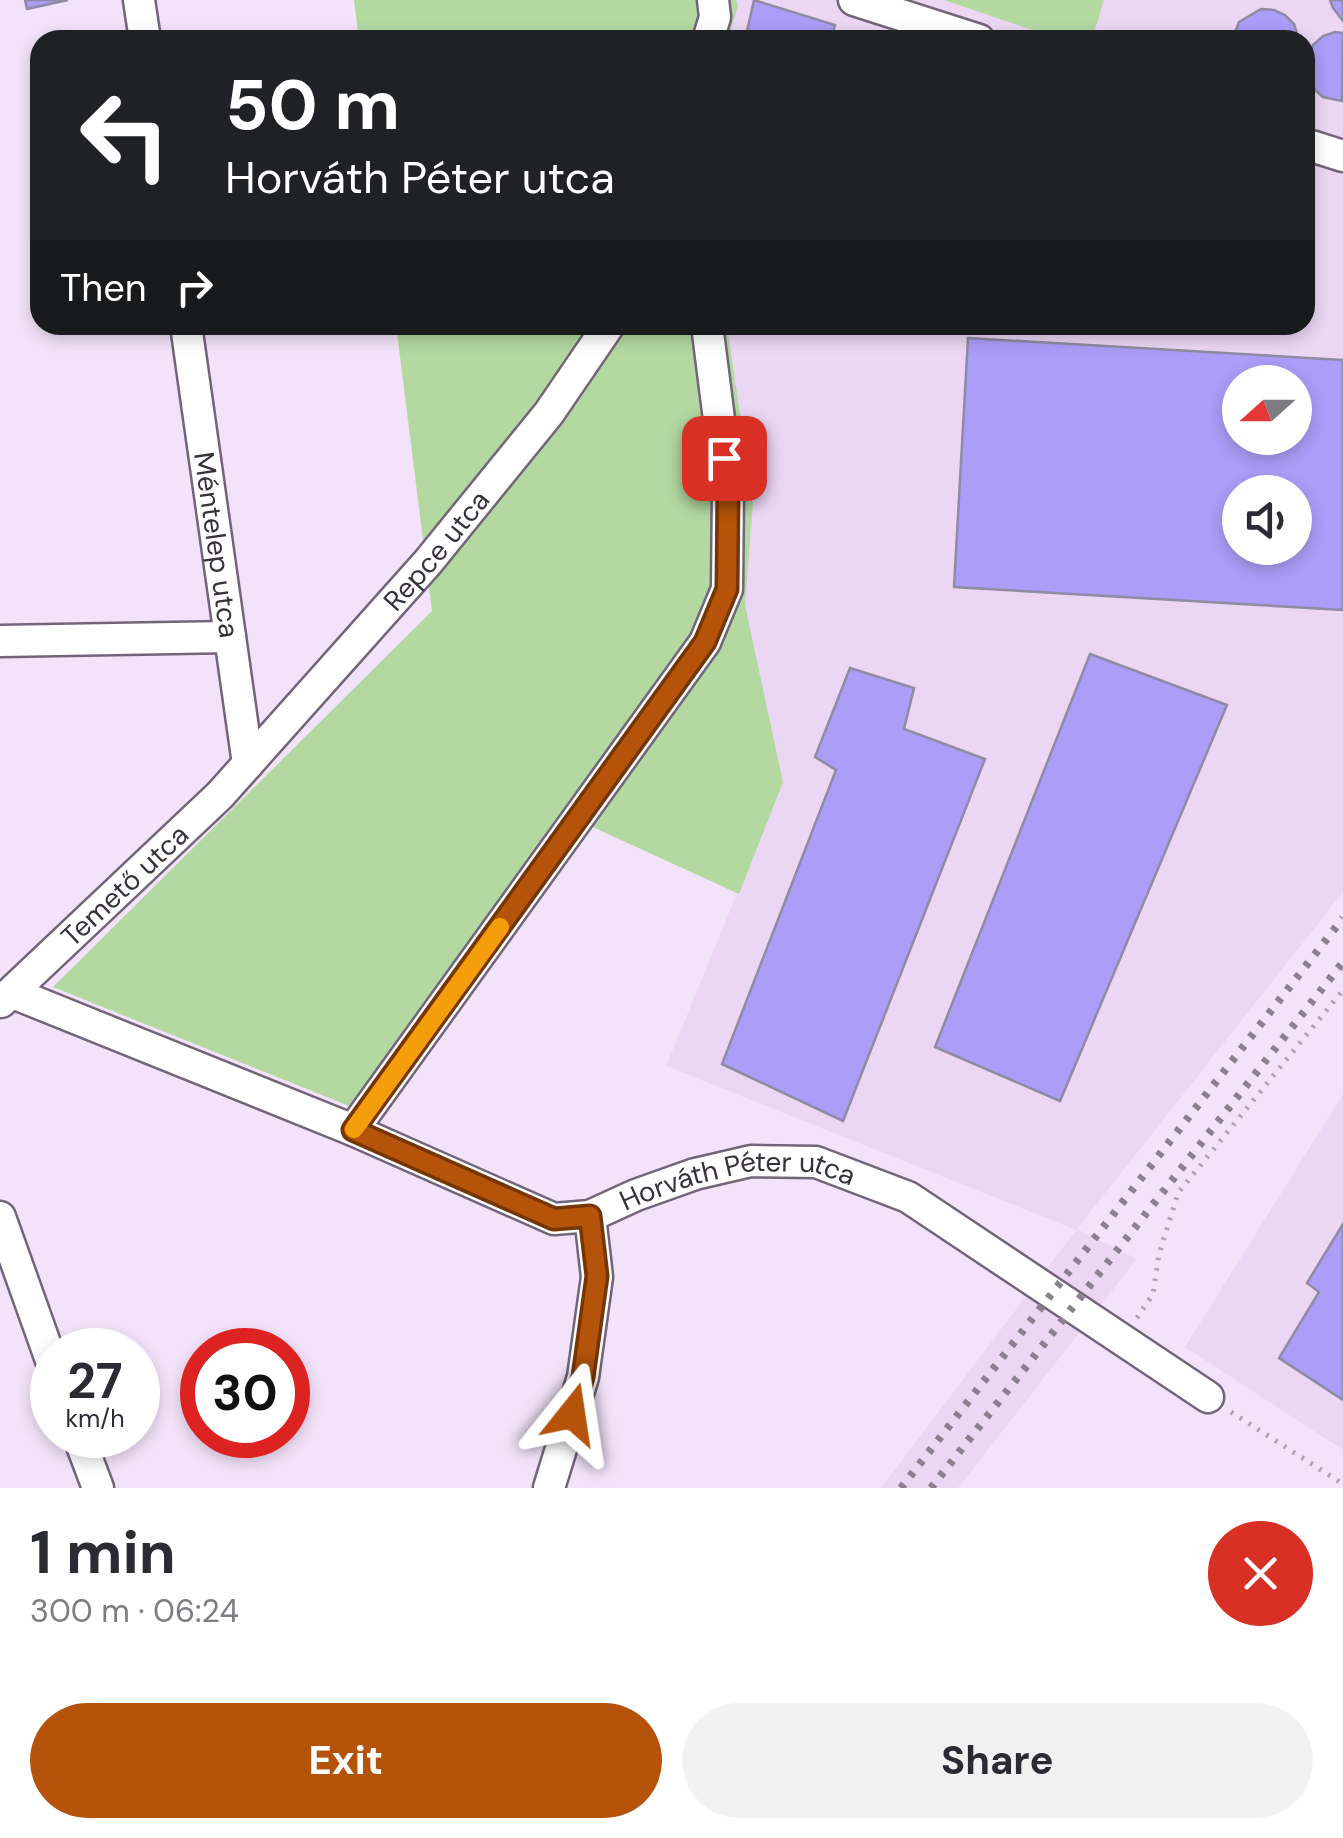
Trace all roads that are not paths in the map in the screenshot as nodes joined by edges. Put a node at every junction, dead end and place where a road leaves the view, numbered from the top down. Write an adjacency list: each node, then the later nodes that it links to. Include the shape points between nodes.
1 (140, 0): 3 (street)
2 (854, 0): 4 (street)
3 (144, 30)
4 (948, 30)
5 (1315, 147): 6 (street)
6 (1343, 156)
7 (187, 335): 10 (street, Méntelep utca)
8 (602, 335): 12 (street, Repce utca, via 550,413 428,562)
9 (708, 335): 14 (street, via 728,490 727,589 705,642)
10 (230, 637): 11 (street); 12 (street, Méntelep utca)
11 (0, 640)
12 (248, 764): 13 (street, Temető utca)
13 (6, 998): 14 (street, Horváth Péter utca)
14 (353, 1130): 15 (street, Horváth Péter utca, via 554,1219)
15 (590, 1216): 18 (street, Horváth Péter utca, via 695,1174 751,1160 816,1162 908,1198); 21 (street, via 597,1276 583,1377)
16 (0, 1217): 17 (street)
17 (40, 1328)
18 (1208, 1397)
19 (87, 1458): 20 (street)
20 (98, 1488)
21 (549, 1488)

